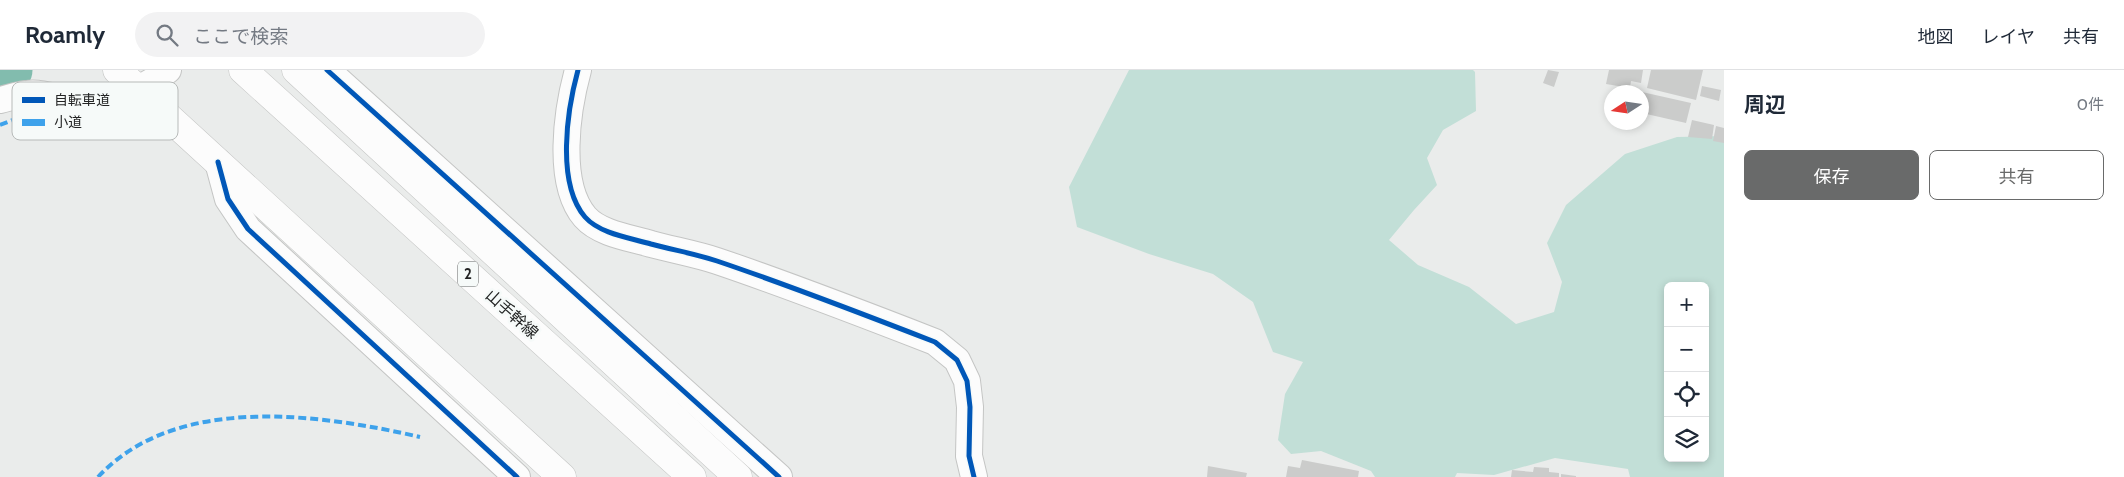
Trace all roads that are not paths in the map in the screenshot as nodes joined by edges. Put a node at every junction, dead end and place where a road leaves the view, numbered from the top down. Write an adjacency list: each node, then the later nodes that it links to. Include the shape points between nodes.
1 (117, 70): 7 (main road)
2 (168, 70): 8 (street)
3 (243, 70): 14 (main road, 山手幹線 / 2)
4 (296, 70): 11 (main road)
5 (327, 70): 15 (street)
6 (578, 70): 16 (street, via 569,114 568,168 570,186 586,218 606,230 716,260 935,342 957,360 967,381 969,456)
7 (130, 82)
8 (149, 82)
9 (178, 125): 10 (main road)
10 (218, 162): 12 (street, via 228,199 248,229); 13 (main road)
11 (732, 471)
12 (517, 477)
13 (562, 477)
14 (692, 477)
15 (779, 477)
16 (974, 477)

